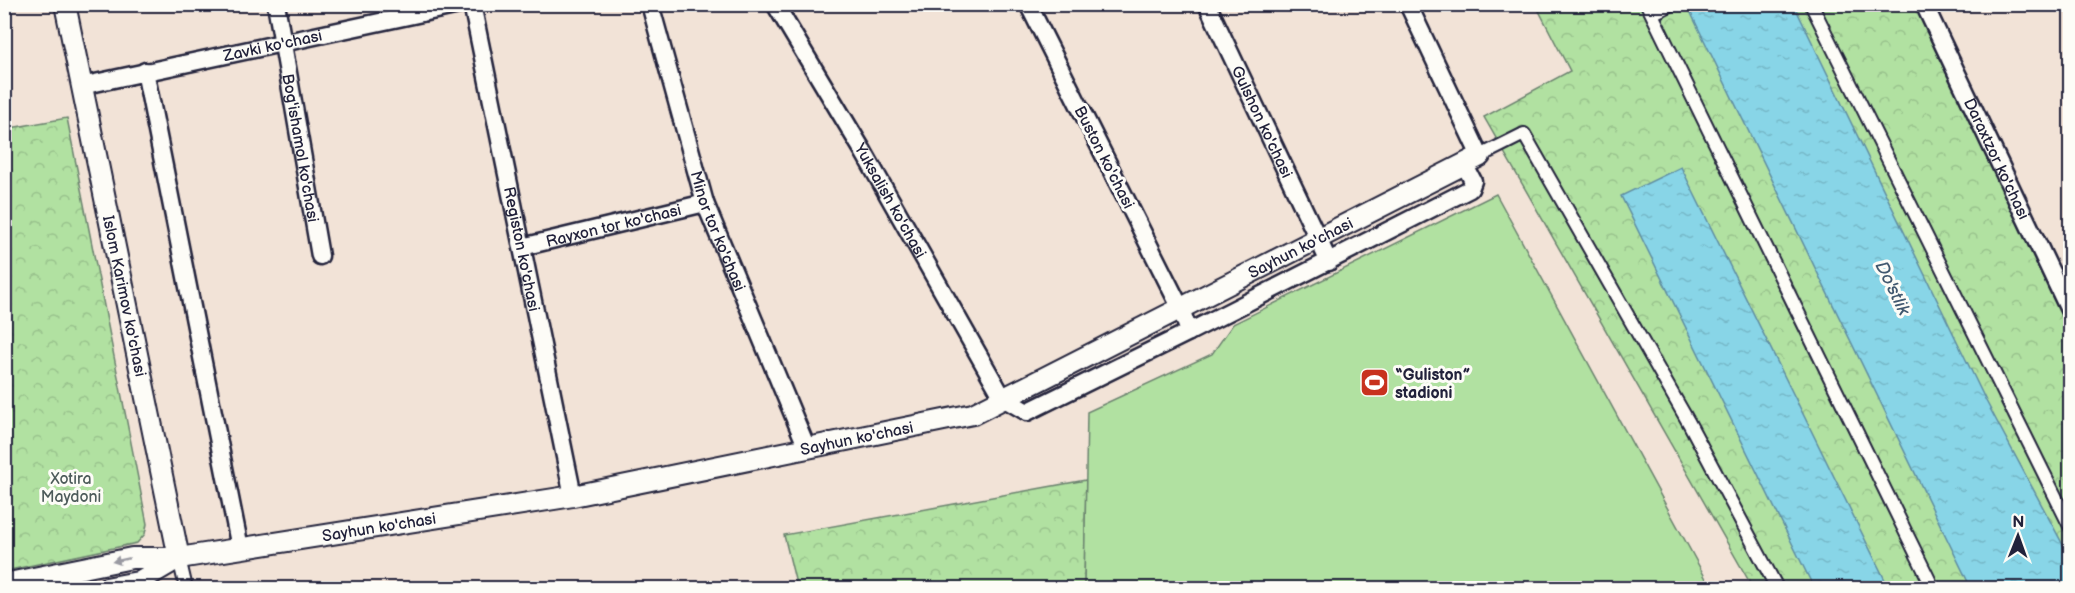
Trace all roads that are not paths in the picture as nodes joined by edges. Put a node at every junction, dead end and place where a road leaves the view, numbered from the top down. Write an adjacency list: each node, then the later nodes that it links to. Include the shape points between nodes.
1 (65, 4): 16 (street, Islom Karimov ko'chasi)
2 (276, 4): 14 (street, Bog'ishamol ko'chasi)
3 (464, 4): 14 (street, Zavki ko'chasi)
4 (471, 4): 20 (street, Registon ko'chasi)
5 (650, 4): 18 (street, Minor tor ko'chasi)
6 (775, 4): 26 (street, Yuksalish ko'chasi)
7 (1028, 4): 23 (street, Buston ko'chasi)
8 (1207, 4): 19 (street, Gulshon ko'chasi)
9 (1408, 4): 17 (street)
10 (1672, 4): 13 (street)
11 (1811, 4): 29 (street)
12 (1924, 4): 24 (street, Daraxtzor ko'chasi)
13 (1650, 9): 36 (street)
14 (283, 42): 15 (street, Zavki ko'chasi); 21 (street, Bog'ishamol ko'chasi)
15 (145, 71): 16 (street, Zavki ko'chasi); 30 (street)
16 (81, 86): 31 (street, Islom Karimov ko'chasi)
17 (1472, 160): 19 (street, Sayhun ko'chasi); 22 (street, via 1470,189); 35 (street, via 1524,134)
18 (705, 203): 20 (street, Rayxon tor ko'chasi); 27 (street, Minor tor ko'chasi)
19 (1318, 238): 22 (street, Gulshon ko'chasi); 23 (street, Sayhun ko'chasi)
20 (522, 248): 28 (street, Registon ko'chasi)
21 (320, 256)
22 (1329, 262): 25 (street)
23 (1181, 309): 25 (street, Buston ko'chasi); 26 (street, Sayhun ko'chasi)
24 (2070, 312)
25 (1189, 332): 26 (street, via 1033,411 1022,411)
26 (1003, 398): 27 (street, Sayhun ko'chasi, via 973,414)
27 (807, 448): 28 (street, Sayhun ko'chasi)
28 (573, 496): 30 (street, Sayhun ko'chasi)
29 (2070, 526)
30 (240, 548): 31 (street, Sayhun ko'chasi)
31 (180, 558): 32 (street, Sayhun ko'chasi, one-way to 32, via 132,558); 33 (street, Sayhun ko'chasi, via 138,582); 34 (street, Islom Karimov ko'chasi)
32 (4, 584)
33 (106, 588)
34 (186, 588)
35 (1778, 588)
36 (1933, 588)

